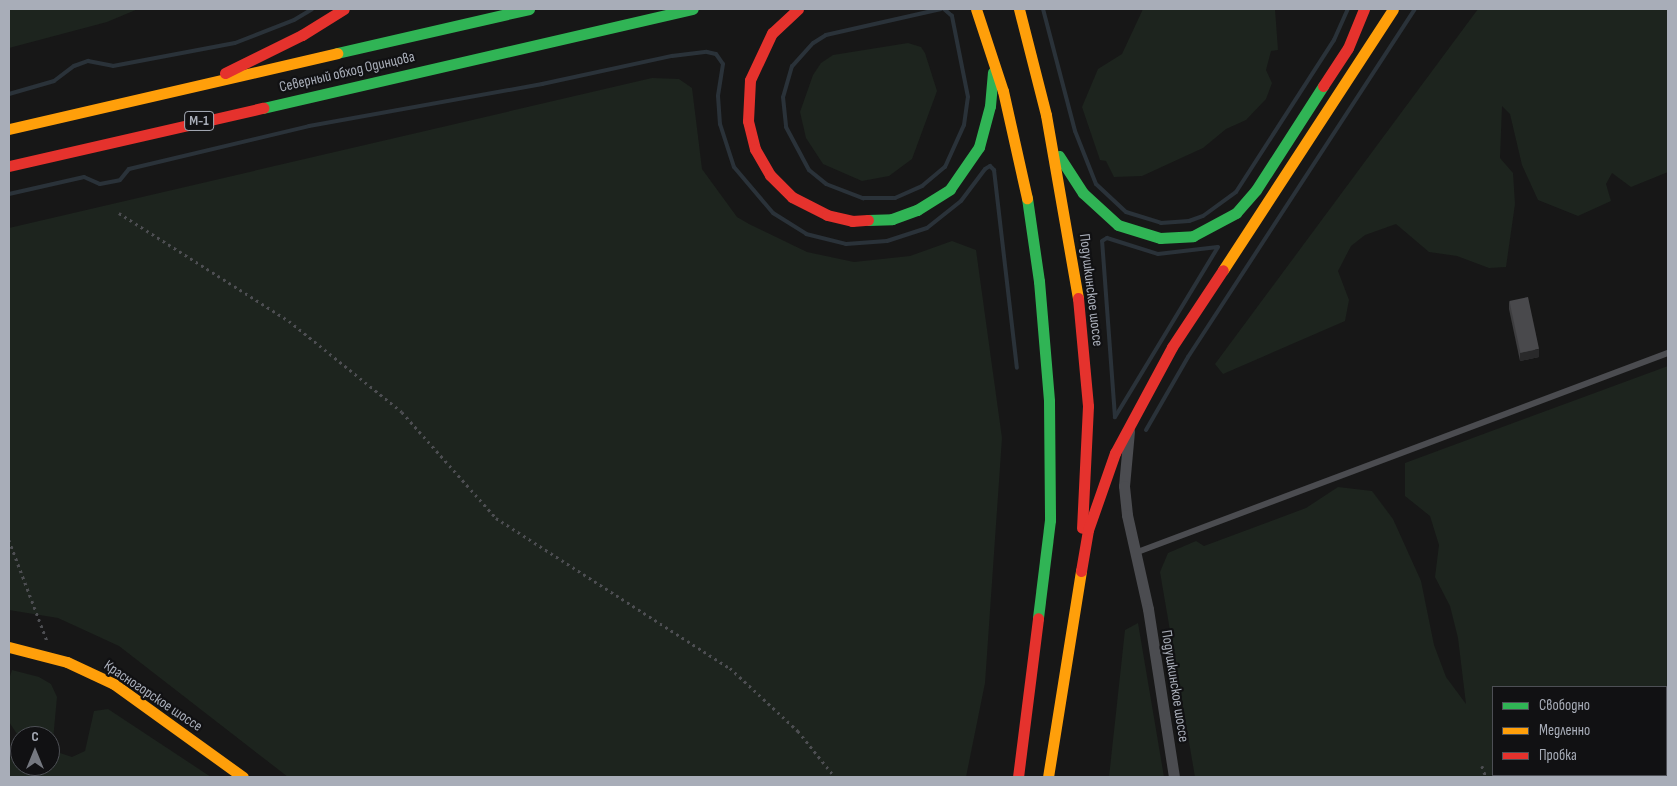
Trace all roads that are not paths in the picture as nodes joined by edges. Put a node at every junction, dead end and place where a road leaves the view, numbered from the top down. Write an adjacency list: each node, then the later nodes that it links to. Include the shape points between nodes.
1 (344, 9): 10 (main road, via 302,35)
2 (529, 9): 10 (main road, Северный обход Одинцова / М-1)
3 (693, 9): 13 (main road, Северный обход Одинцова / М-1)
4 (798, 9): 9 (main road, via 772,33 753,68 747,107 751,135 762,162 781,186 802,204 839,218 872,221 906,215 939,198 958,181 973,160 984,134 994,77)
5 (976, 9): 9 (main road)
6 (1019, 9): 11 (main road, Подушкинское шоссе)
7 (1364, 9): 11 (main road, via 1348,48 1256,190 1221,224 1192,236 1160,238 1138,233 1118,225 1099,211 1078,188 1058,156)
8 (1393, 9): 15 (main road, via 1172,347)
9 (990, 52): 20 (main road, via 1014,129 1028,202 1044,322 1049,401 1050,520)
10 (210, 80): 12 (main road, Северный обход Одинцова / М-1)
11 (1046, 115): 17 (main road, Подушкинское шоссе, via 1080,308 1088,406)
12 (9, 129)
13 (9, 166)
14 (1668, 353): 16 (lane)
15 (1130, 421): 16 (street, Подушкинское шоссе, via 1124,486); 17 (main road, via 1098,498 1088,530)
16 (1135, 552): 22 (street, Подушкинское шоссе, via 1148,609)
17 (1079, 580): 21 (main road)
18 (9, 647): 19 (main road, Красногорское шоссе, via 50,657 114,684)
19 (243, 777)
20 (1018, 777)
21 (1048, 777)
22 (1174, 777)

